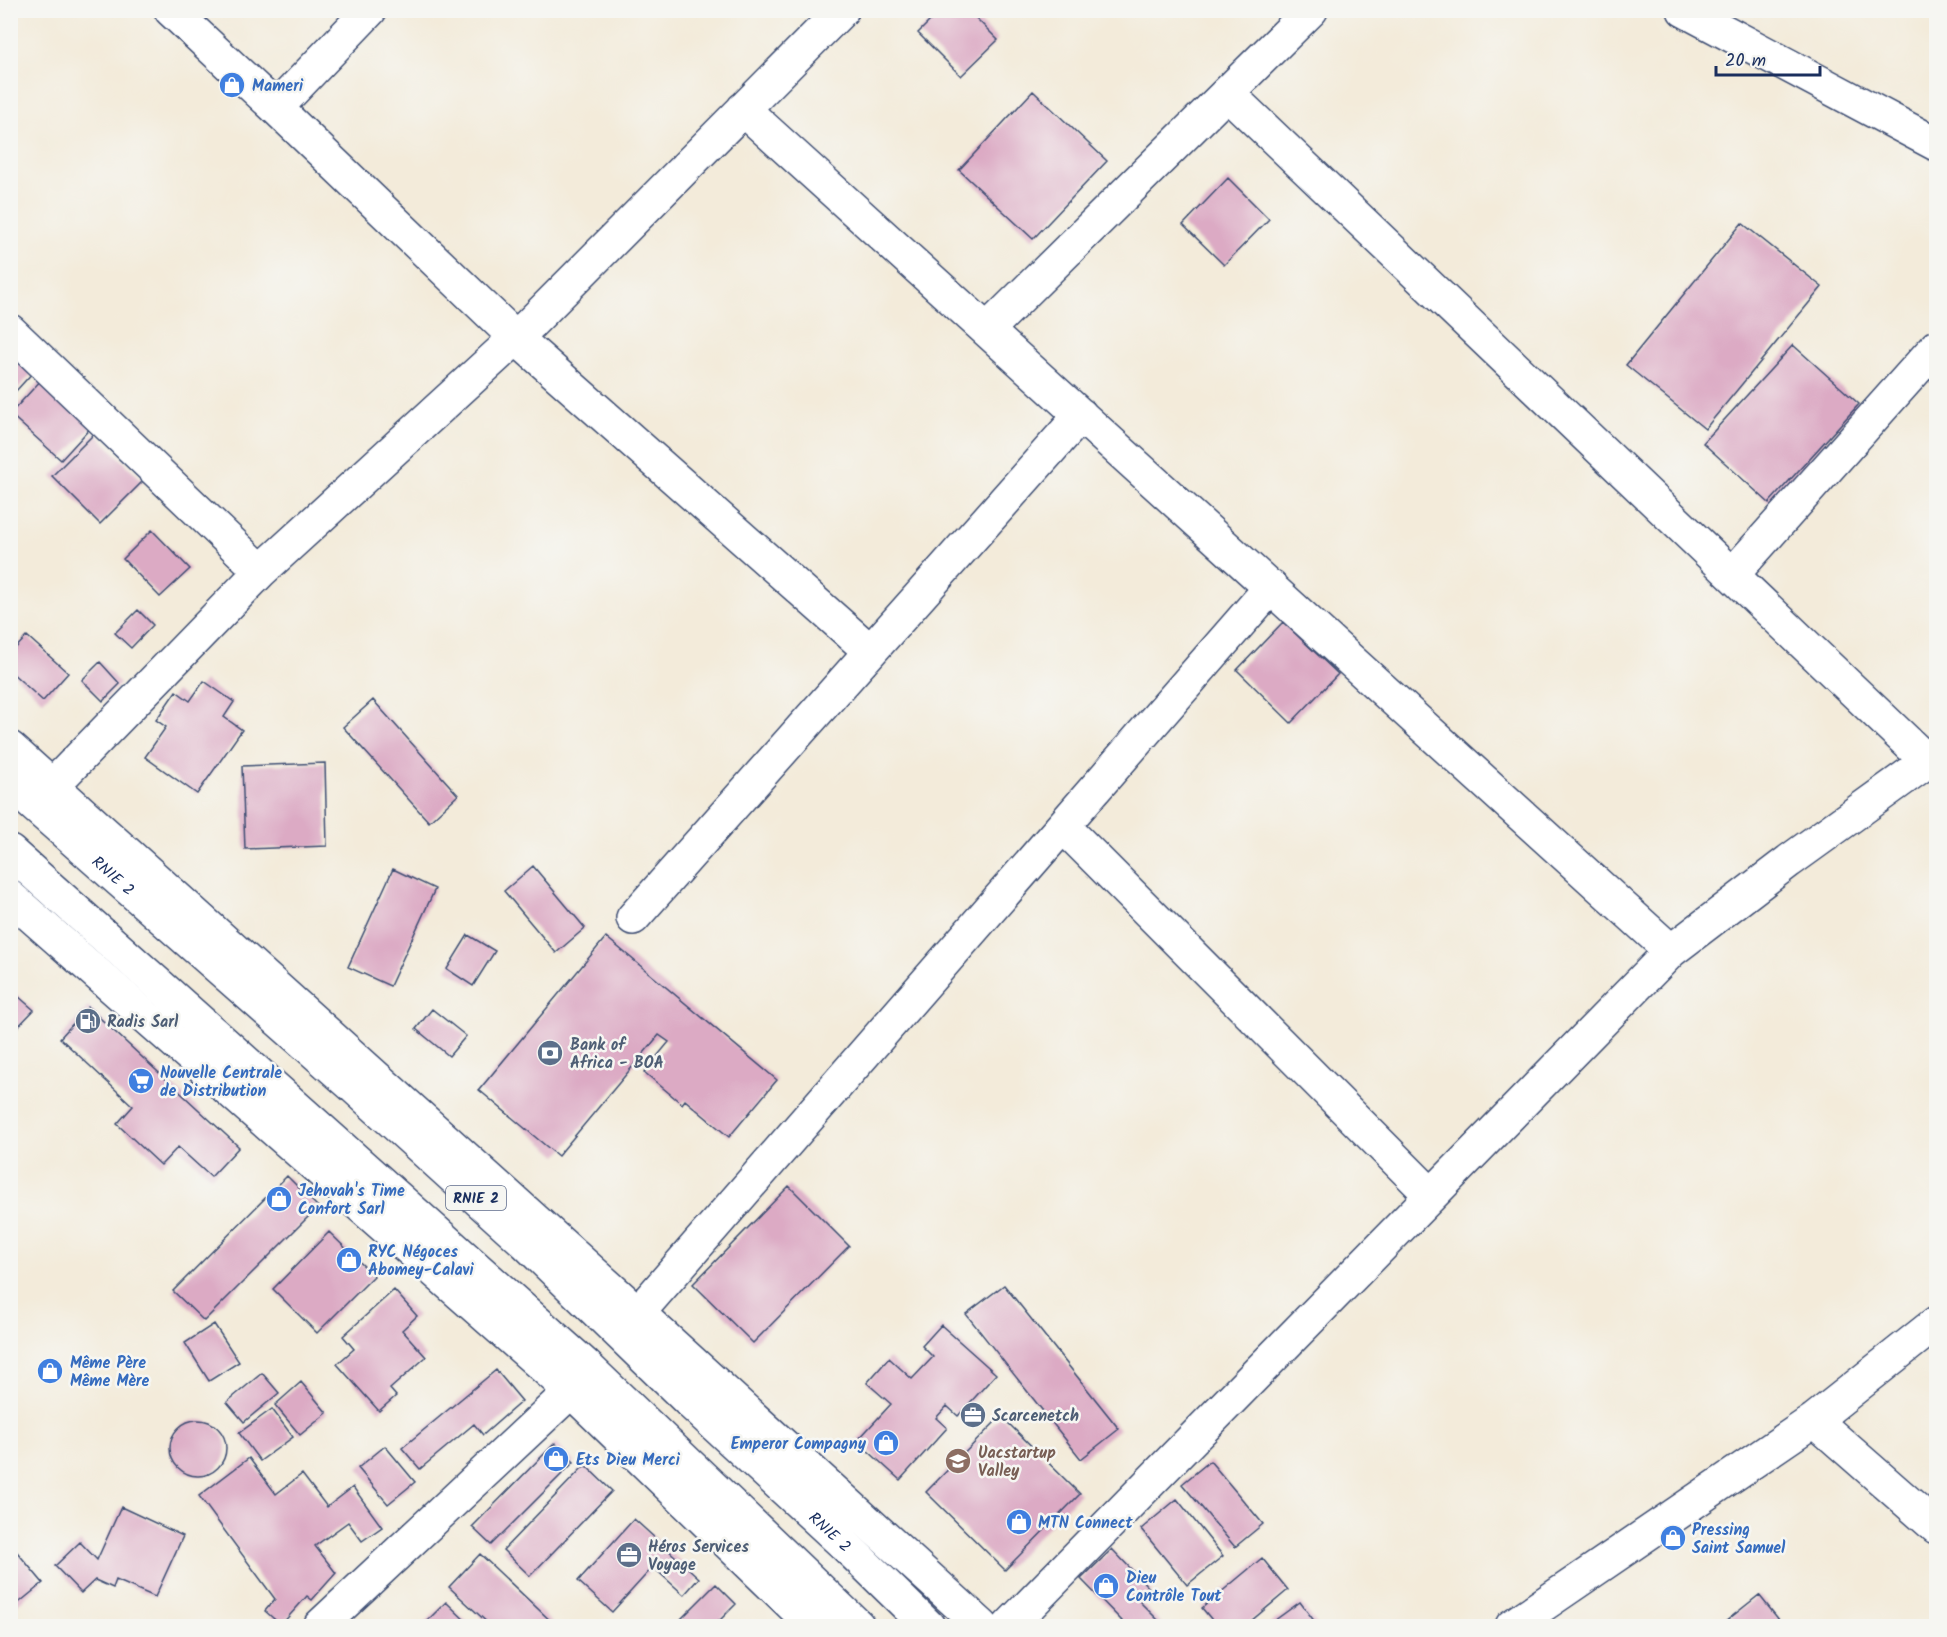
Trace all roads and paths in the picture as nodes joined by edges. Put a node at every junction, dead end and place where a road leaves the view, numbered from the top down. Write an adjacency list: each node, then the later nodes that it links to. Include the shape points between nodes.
1 (171, 10): 7 (main road)
2 (370, 10): 7 (main road)
3 (842, 10): 8 (main road)
4 (1311, 10): 6 (main road)
5 (1684, 10): 9 (main road)
6 (1227, 93): 10 (main road); 16 (main road)
7 (276, 108): 12 (main road)
8 (742, 109): 10 (main road); 12 (main road)
9 (1936, 144)
10 (987, 330): 14 (main road)
11 (10, 331): 15 (main road)
12 (516, 338): 15 (main road); 18 (main road)
13 (1936, 346): 16 (main road)
14 (1081, 415): 17 (main road); 18 (main road)
15 (261, 571): 22 (main road)
16 (1732, 574): 20 (main road)
17 (1271, 587): 23 (main road); 27 (main road)
18 (870, 651): 26 (main road)
19 (10, 748): 22 (main road)
20 (1932, 759): 27 (main road)
21 (10, 784): 37 (main road, RNIE 2 / RNIE 2, via 526,1243)
22 (52, 786): 29 (main road)
23 (1063, 826): 28 (main road); 29 (main road)
24 (10, 852): 36 (main road, RNIE 2 / RNIE 2, via 585,1365)
25 (10, 897): 31 (main road)
26 (633, 918)
27 (1671, 951): 28 (main road)
28 (1431, 1195): 39 (main road)
29 (638, 1313): 38 (main road)
30 (1936, 1323): 32 (main road)
31 (571, 1391): 34 (main road); 35 (main road)
32 (1814, 1420): 33 (main road); 40 (main road)
33 (1936, 1527)
34 (337, 1621)
35 (814, 1626)
36 (858, 1626)
37 (928, 1626)
38 (982, 1626)
39 (1009, 1626)
40 (1512, 1626)

